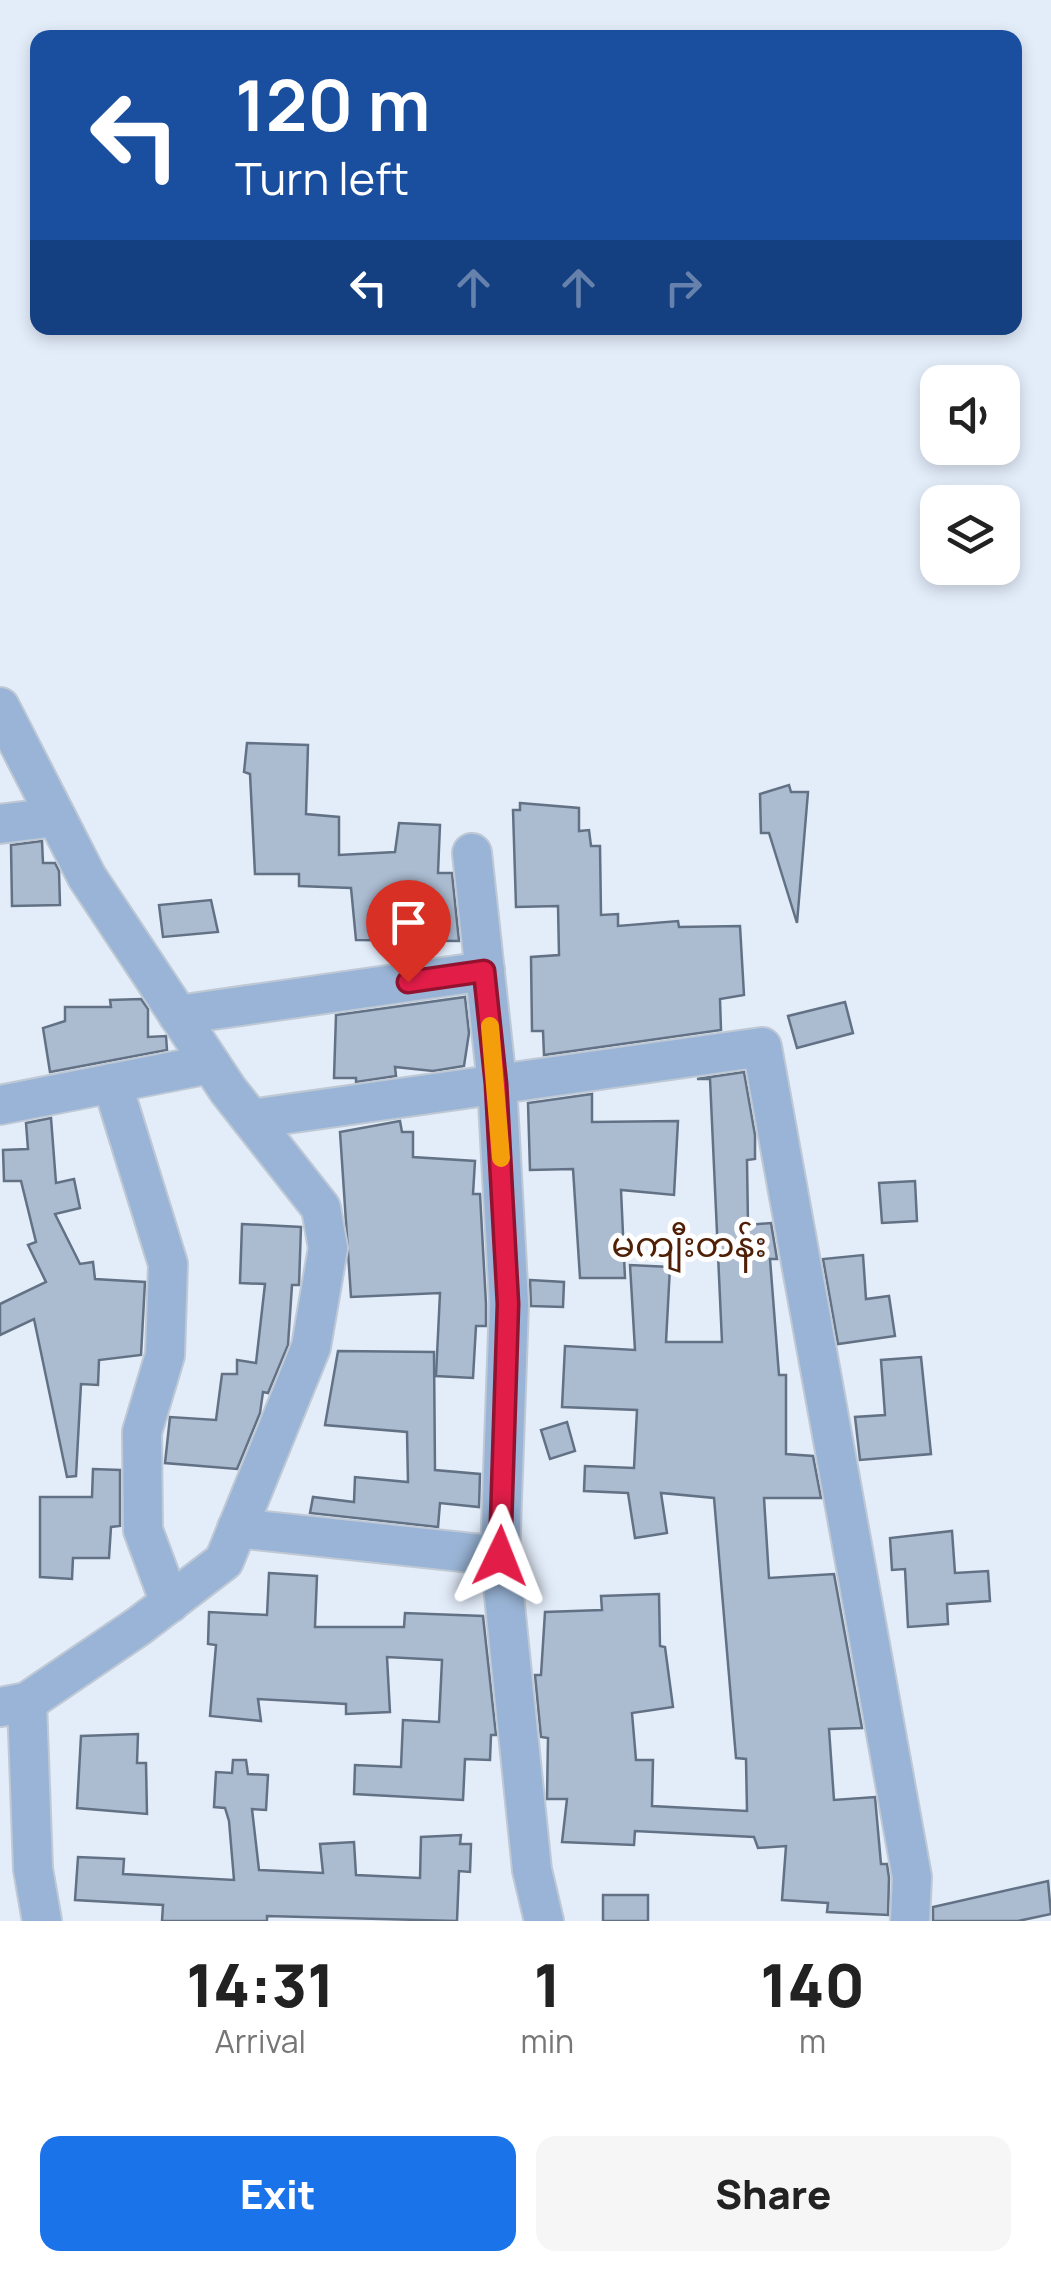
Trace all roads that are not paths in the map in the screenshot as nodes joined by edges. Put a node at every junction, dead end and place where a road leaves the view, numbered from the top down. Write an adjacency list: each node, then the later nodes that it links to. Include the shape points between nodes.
1 (0, 707): 2 (street)
2 (56, 816): 3 (street); 6 (street, via 87,878)
3 (0, 824)
4 (472, 853): 5 (street)
5 (484, 971): 6 (street); 9 (street)
6 (178, 1015): 7 (street)
7 (210, 1064): 8 (street); 11 (street)
8 (112, 1084): 10 (street); 14 (street, via 168,1264 165,1355 142,1432 143,1530)
9 (496, 1084): 11 (street); 13 (street, via 508,1304); 18 (street, via 762,1047 912,1877)
10 (0, 1106)
11 (251, 1119): 12 (street, via 321,1208 328,1248 311,1347)
12 (237, 1528): 13 (street); 14 (street, via 224,1560)
13 (500, 1556): 17 (street, via 532,1870)
14 (170, 1603): 15 (street)
15 (13, 1705): 16 (street)
16 (42, 1921)
17 (544, 1921)
18 (910, 1921)

